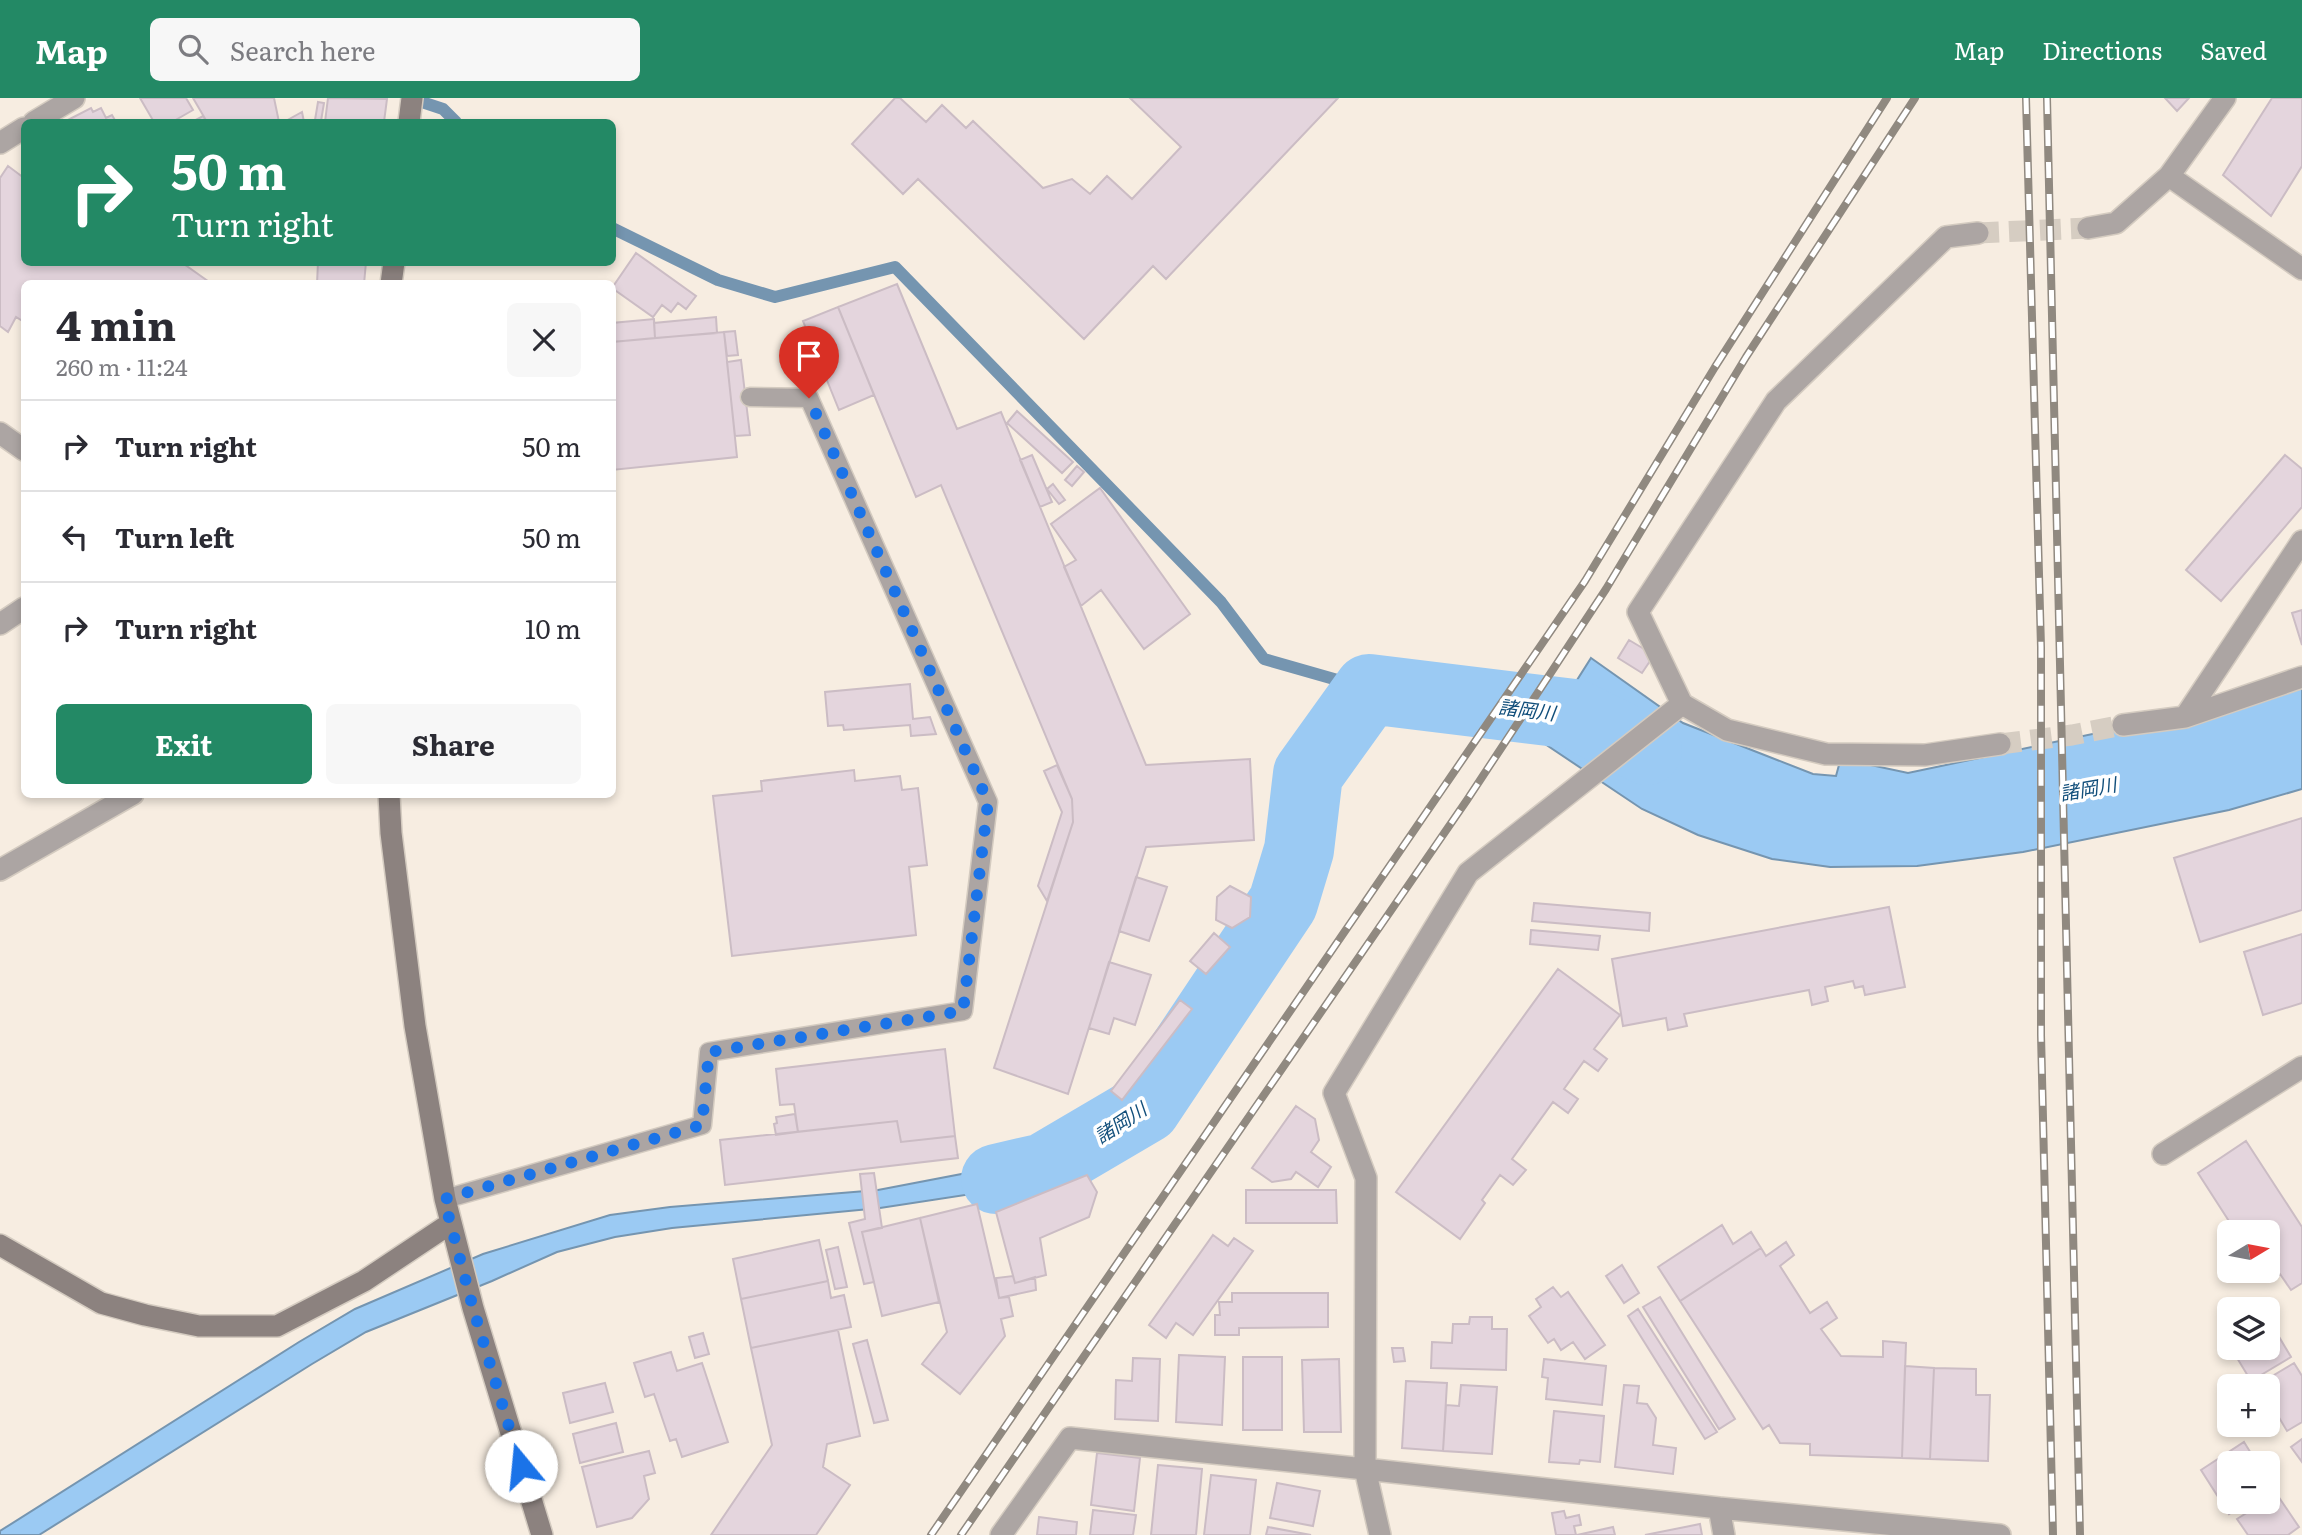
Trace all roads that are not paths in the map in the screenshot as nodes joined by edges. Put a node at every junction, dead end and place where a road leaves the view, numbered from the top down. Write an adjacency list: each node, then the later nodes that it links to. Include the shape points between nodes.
1 (74, 98): 4 (street)
2 (412, 98): 5 (street)
3 (2225, 98): 8 (street)
4 (39, 119)
5 (409, 119)
6 (21, 130): 7 (street)
7 (0, 143)
8 (2169, 176): 9 (street, via 2116,223); 11 (street)
9 (2088, 228)
10 (1978, 233): 19 (street, via 1946,237 1776,401 1638,612)
11 (2302, 269)
12 (750, 397): 28 (lane, via 809,398 988,802 963,1011 709,1052 702,1125)
13 (0, 433): 14 (street)
14 (21, 448)
15 (2302, 541): 20 (street)
16 (21, 610): 17 (street)
17 (0, 624)
18 (2302, 677): 20 (street)
19 (1682, 704): 22 (street, via 1727,730 1826,754 1925,755); 31 (street, via 1468,873 1334,1093 1366,1178)
20 (2185, 717): 21 (street)
21 (2123, 725)
22 (2000, 744)
23 (125, 798): 25 (street)
24 (389, 798): 28 (street, via 415,1026)
25 (5, 861)
26 (2302, 1067): 27 (street)
27 (2163, 1154)
28 (444, 1199): 29 (street)
29 (451, 1223): 30 (street, via 364,1280 277,1326 199,1326 101,1303); 33 (street)
30 (0, 1245)
31 (1365, 1469): 32 (street); 34 (street, via 1070,1438); 35 (street)
32 (1719, 1508): 36 (street); 37 (street)
33 (542, 1535)
34 (1001, 1535)
35 (1380, 1535)
36 (1724, 1535)
37 (2000, 1535)

